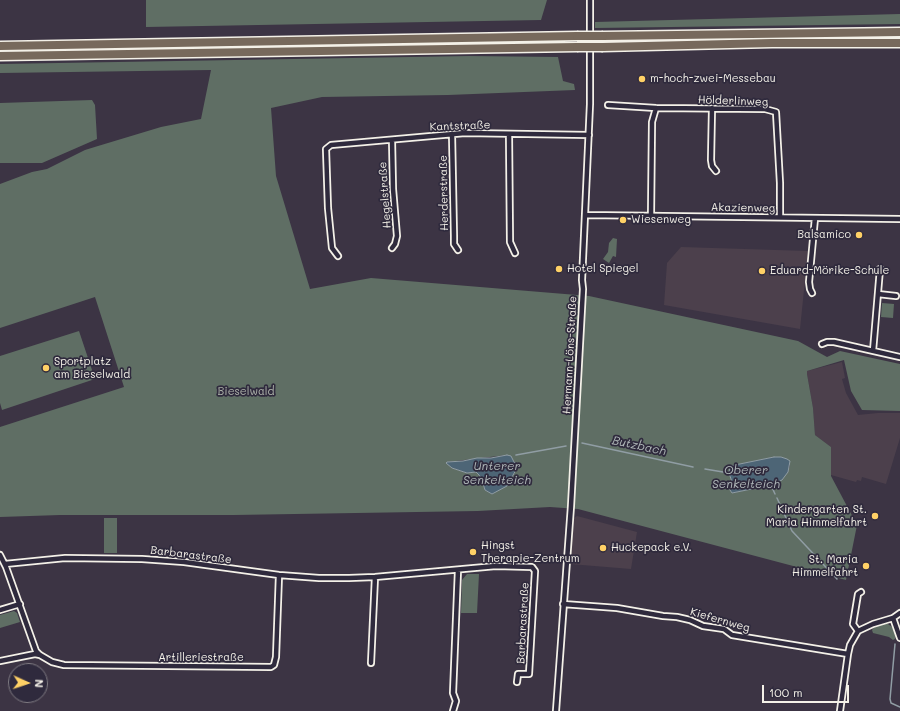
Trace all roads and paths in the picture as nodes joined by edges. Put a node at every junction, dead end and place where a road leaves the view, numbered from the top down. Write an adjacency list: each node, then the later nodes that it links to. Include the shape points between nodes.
1 (590, 0): 11 (street, Hermann-Löns-Straße)
2 (900, 32): 4 (highway, bridge)
3 (900, 42): 5 (highway, bridge)
4 (0, 46)
5 (0, 56)
6 (608, 105): 7 (street, Hölderlinweg)
7 (656, 108): 8 (street, Hölderlinweg); 15 (street, via 652,122)
8 (712, 108): 13 (street, via 711,160); 16 (street, Hölderlinweg, via 765,109 776,112)
9 (452, 134): 10 (street, Kantstraße); 12 (street, Kantstraße); 20 (street, Herderstraße, via 454,244)
10 (509, 134): 11 (street, Kantstraße); 21 (street, via 510,242)
11 (589, 134): 14 (street, Hermann-Löns-Straße)
12 (392, 140): 19 (street, Hegelstraße, via 397,236); 22 (street, Kantstraße, via 331,144 326,149 332,248)
13 (716, 171)
14 (586, 215): 15 (street, Akazienweg); 37 (street, Hermann-Löns-Straße, via 571,506)
15 (651, 216): 16 (street, Akazienweg)
16 (780, 217): 17 (street, Akazienweg)
17 (815, 218): 18 (street, Akazienweg); 24 (street, via 809,282)
18 (900, 219)
19 (392, 248)
20 (458, 250)
21 (515, 253)
22 (338, 256)
23 (880, 269): 25 (street)
24 (812, 293)
25 (878, 294): 26 (street); 28 (street)
26 (896, 296)
27 (822, 344): 28 (street, via 834,342)
28 (873, 351): 29 (street)
29 (900, 357)
30 (0, 555): 31 (street)
31 (4, 564): 33 (street, Barbarastraße, via 66,558 142,558); 36 (street)
32 (458, 570): 34 (street, Barbarastraße); 47 (street, Barbarastraße, via 501,566 532,567 535,571 529,674 518,674); 48 (street, via 453,693 456,701)
33 (279, 575): 34 (street, Barbarastraße, via 319,578); 44 (street, Artilleriestraße, via 276,657 271,667 64,665)
34 (375, 577): 46 (street)
35 (859, 593): 41 (street, via 853,624)
36 (20, 604): 38 (street); 44 (street)
37 (563, 604): 43 (street, Kiefernweg, via 617,608 677,617 703,626 724,629 732,635); 49 (street, Hermann-Löns-Straße)
38 (0, 610)
39 (900, 613): 40 (street)
40 (893, 618): 41 (street); 42 (street)
41 (858, 631): 43 (street)
42 (900, 638)
43 (848, 654): 50 (street)
44 (40, 655): 45 (street)
45 (0, 661)
46 (371, 663)
47 (517, 682)
48 (453, 711)
49 (556, 711)
50 (840, 711)

